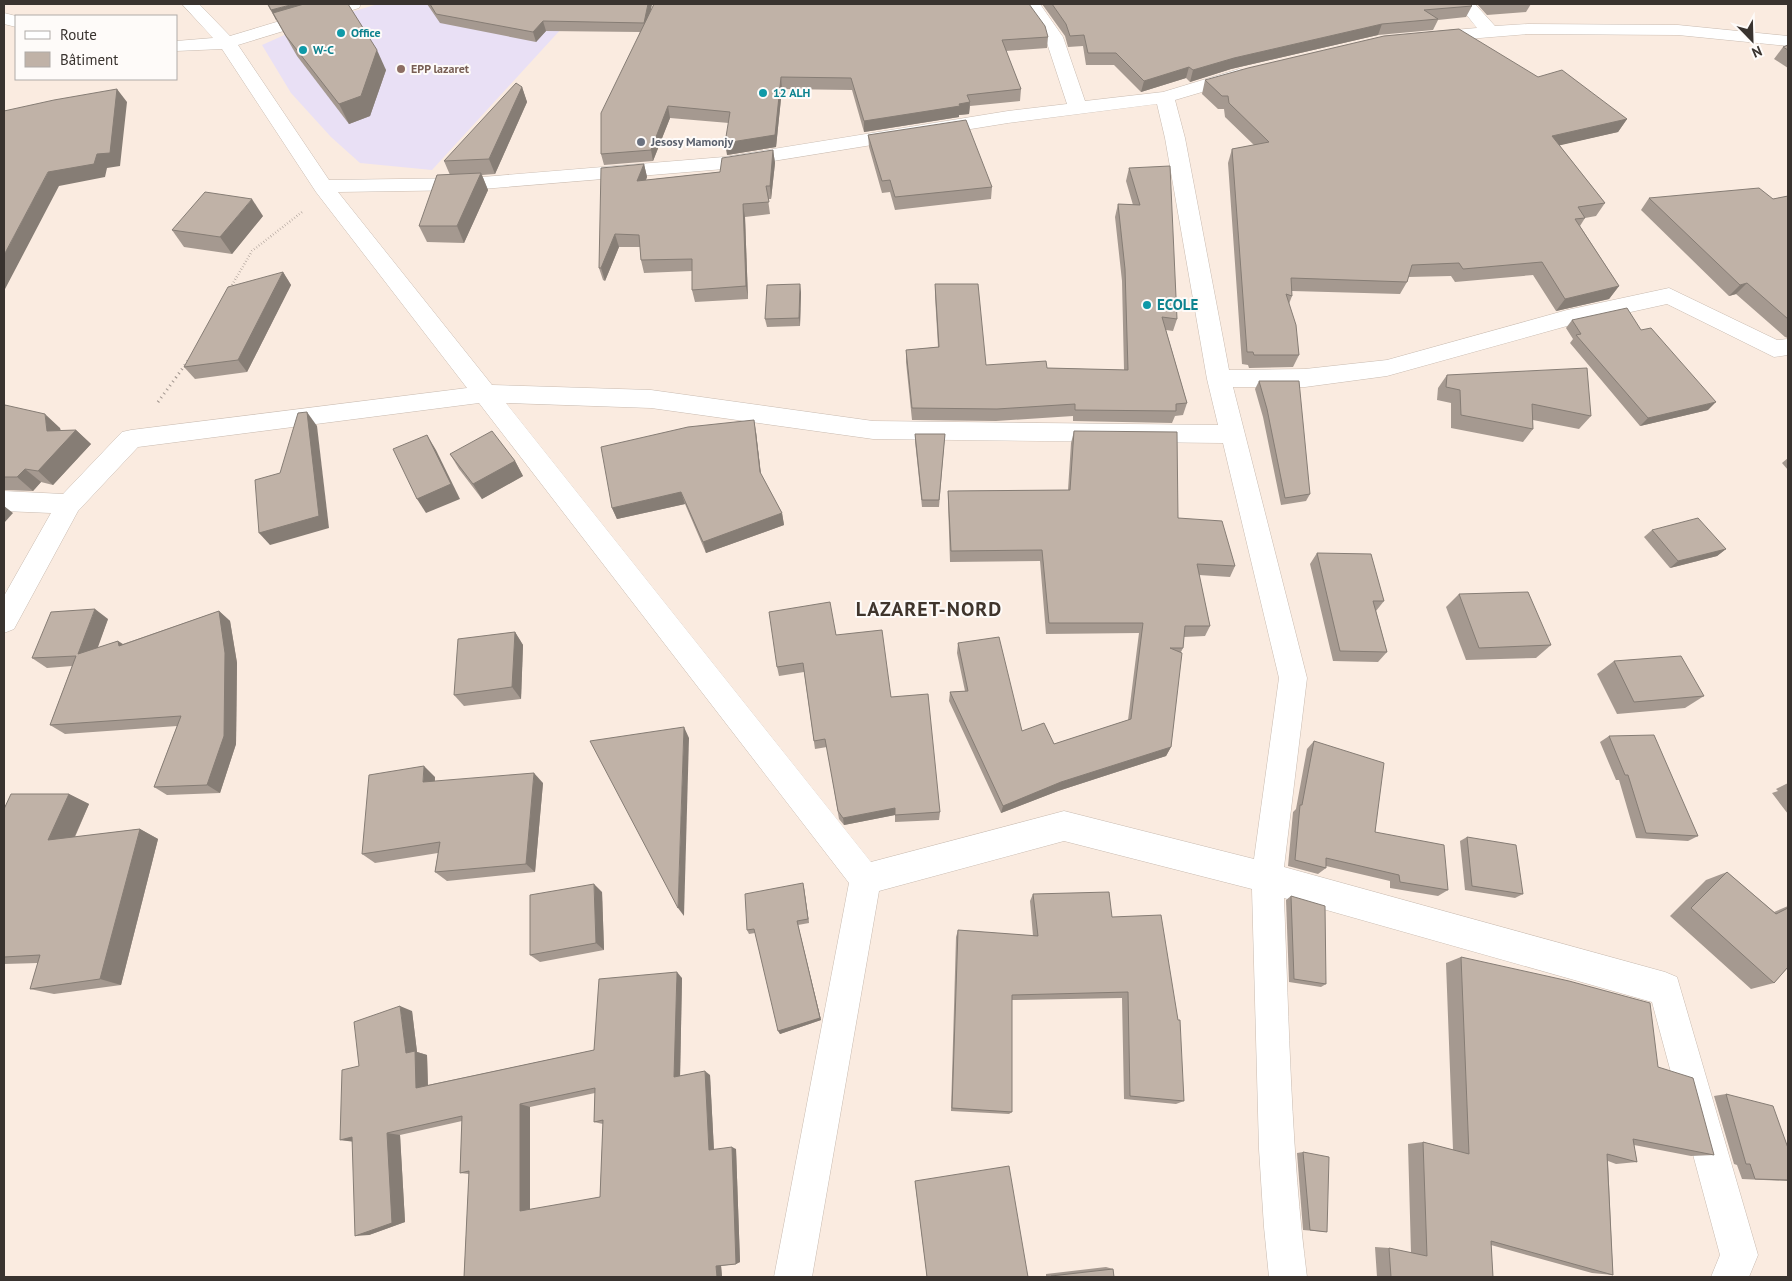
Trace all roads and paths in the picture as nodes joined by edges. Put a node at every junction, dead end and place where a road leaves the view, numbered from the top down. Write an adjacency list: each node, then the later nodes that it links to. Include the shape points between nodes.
1 (190, 4): 8 (street)
2 (353, 4): 8 (street)
3 (1030, 4): 12 (street, via 1054,37)
4 (1466, 4): 5 (street)
5 (1490, 32): 6 (street); 7 (street, via 1528,29 1678,30)
6 (1415, 38)
7 (1788, 41)
8 (227, 43): 9 (street); 13 (street)
9 (178, 46)
10 (1256, 70): 11 (street)
11 (1165, 97): 12 (street); 17 (street)
12 (1078, 108): 13 (street, via 724,163 470,184)
13 (323, 187): 14 (path, via 303,211 252,251); 18 (street)
14 (228, 291)
15 (1788, 347): 17 (street, via 1774,349 1668,296 1567,318 1387,368 1305,378)
16 (188, 360): 20 (path)
17 (1219, 379): 19 (street)
18 (485, 394): 19 (street, via 651,398 873,430); 20 (street); 25 (street)
19 (1232, 434): 24 (street, via 1293,678)
20 (131, 439): 22 (street)
21 (4, 501): 22 (street)
22 (69, 504): 23 (street)
23 (4, 621)
24 (1267, 878): 25 (street, via 1064,826); 27 (street, via 1277,1149); 28 (street, via 1665,989 1739,1255)
25 (865, 879): 26 (street)
26 (794, 1277)
27 (1288, 1277)
28 (1730, 1277)

